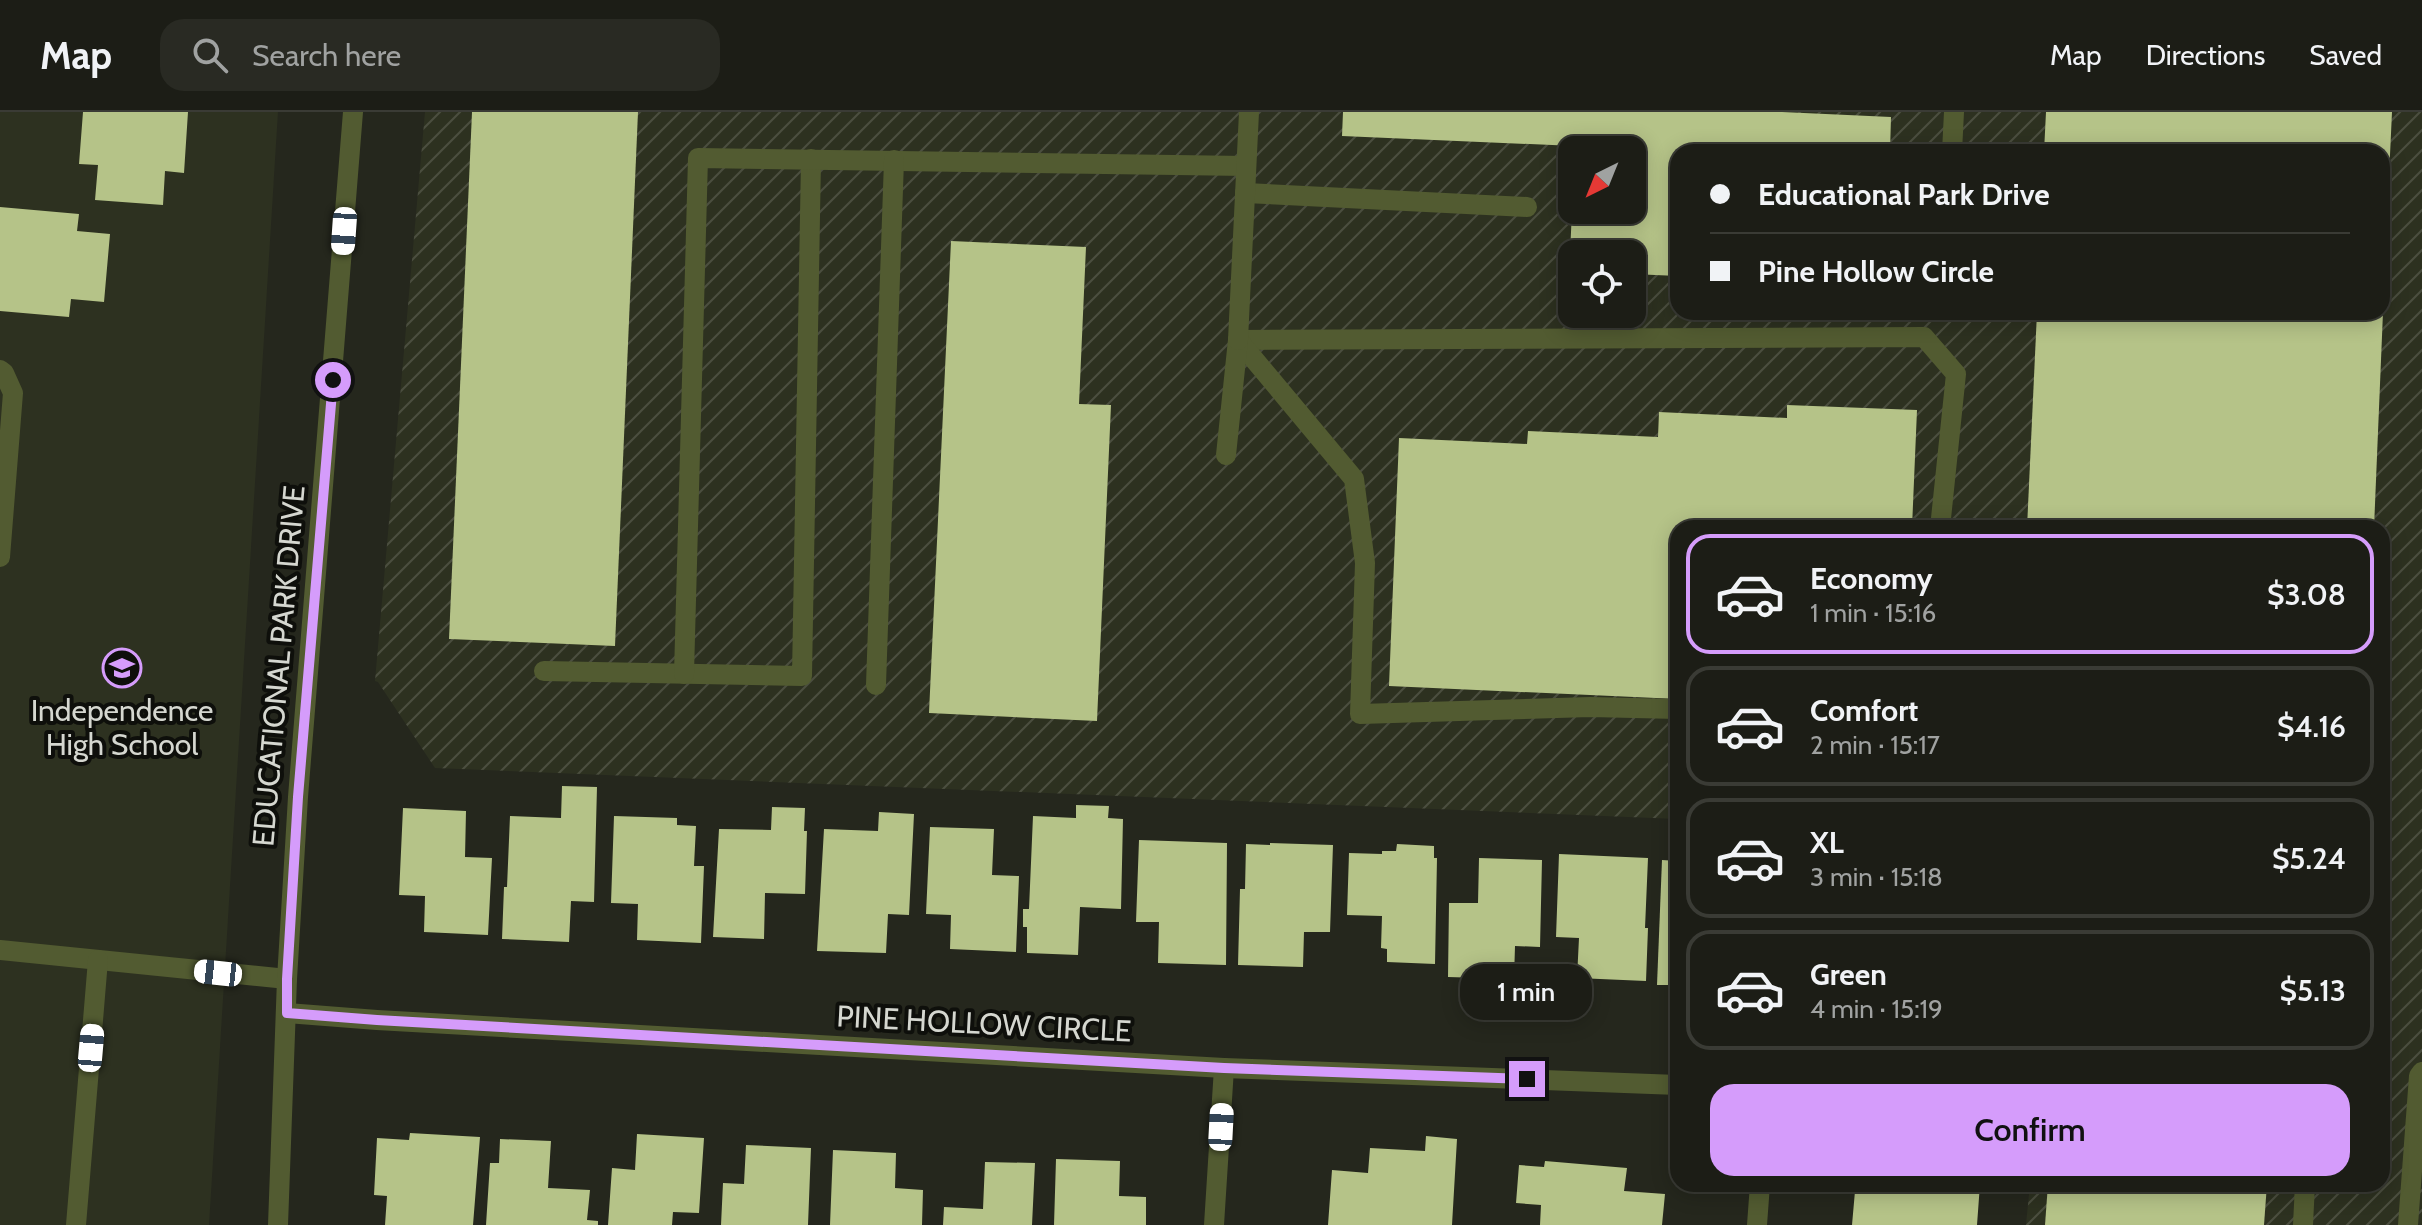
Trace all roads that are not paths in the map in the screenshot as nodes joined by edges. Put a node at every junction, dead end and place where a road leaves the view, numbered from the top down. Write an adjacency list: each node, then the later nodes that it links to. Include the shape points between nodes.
1 (353, 112): 21 (street, EDUCATIONAL PARK DRIVE)
2 (1249, 112): 7 (street)
3 (1954, 112): 4 (street)
4 (1952, 144)
5 (811, 159): 6 (street); 16 (street, via 698,158); 16 (street, via 802,676)
6 (894, 160): 7 (street); 17 (street)
7 (1246, 166): 8 (street)
8 (1245, 193): 9 (street); 10 (street)
9 (1527, 207)
10 (1238, 340): 12 (street); 13 (street, via 1924,337 1956,374); 18 (street, via 1354,479 1365,563 1360,714)
11 (0, 370): 14 (street, via 13,393)
12 (1226, 455)
13 (1941, 520)
14 (0, 557)
15 (544, 671): 16 (street)
16 (684, 674)
17 (876, 685)
18 (1670, 709)
19 (0, 950): 20 (street)
20 (98, 960): 21 (street); 28 (street)
21 (287, 979): 22 (street, EDUCATIONAL PARK DRIVE)
22 (287, 1013): 23 (street, PINE HOLLOW CIRCLE); 29 (street, EDUCATIONAL PARK DRIVE)
23 (1224, 1068): 25 (street, PINE HOLLOW CIRCLE); 30 (street)
24 (2422, 1072): 33 (street)
25 (1670, 1085)
26 (1759, 1192): 31 (street)
27 (2305, 1192): 32 (street)
28 (76, 1225)
29 (278, 1225)
30 (1214, 1225)
31 (1757, 1225)
32 (2303, 1225)
33 (2408, 1225)

